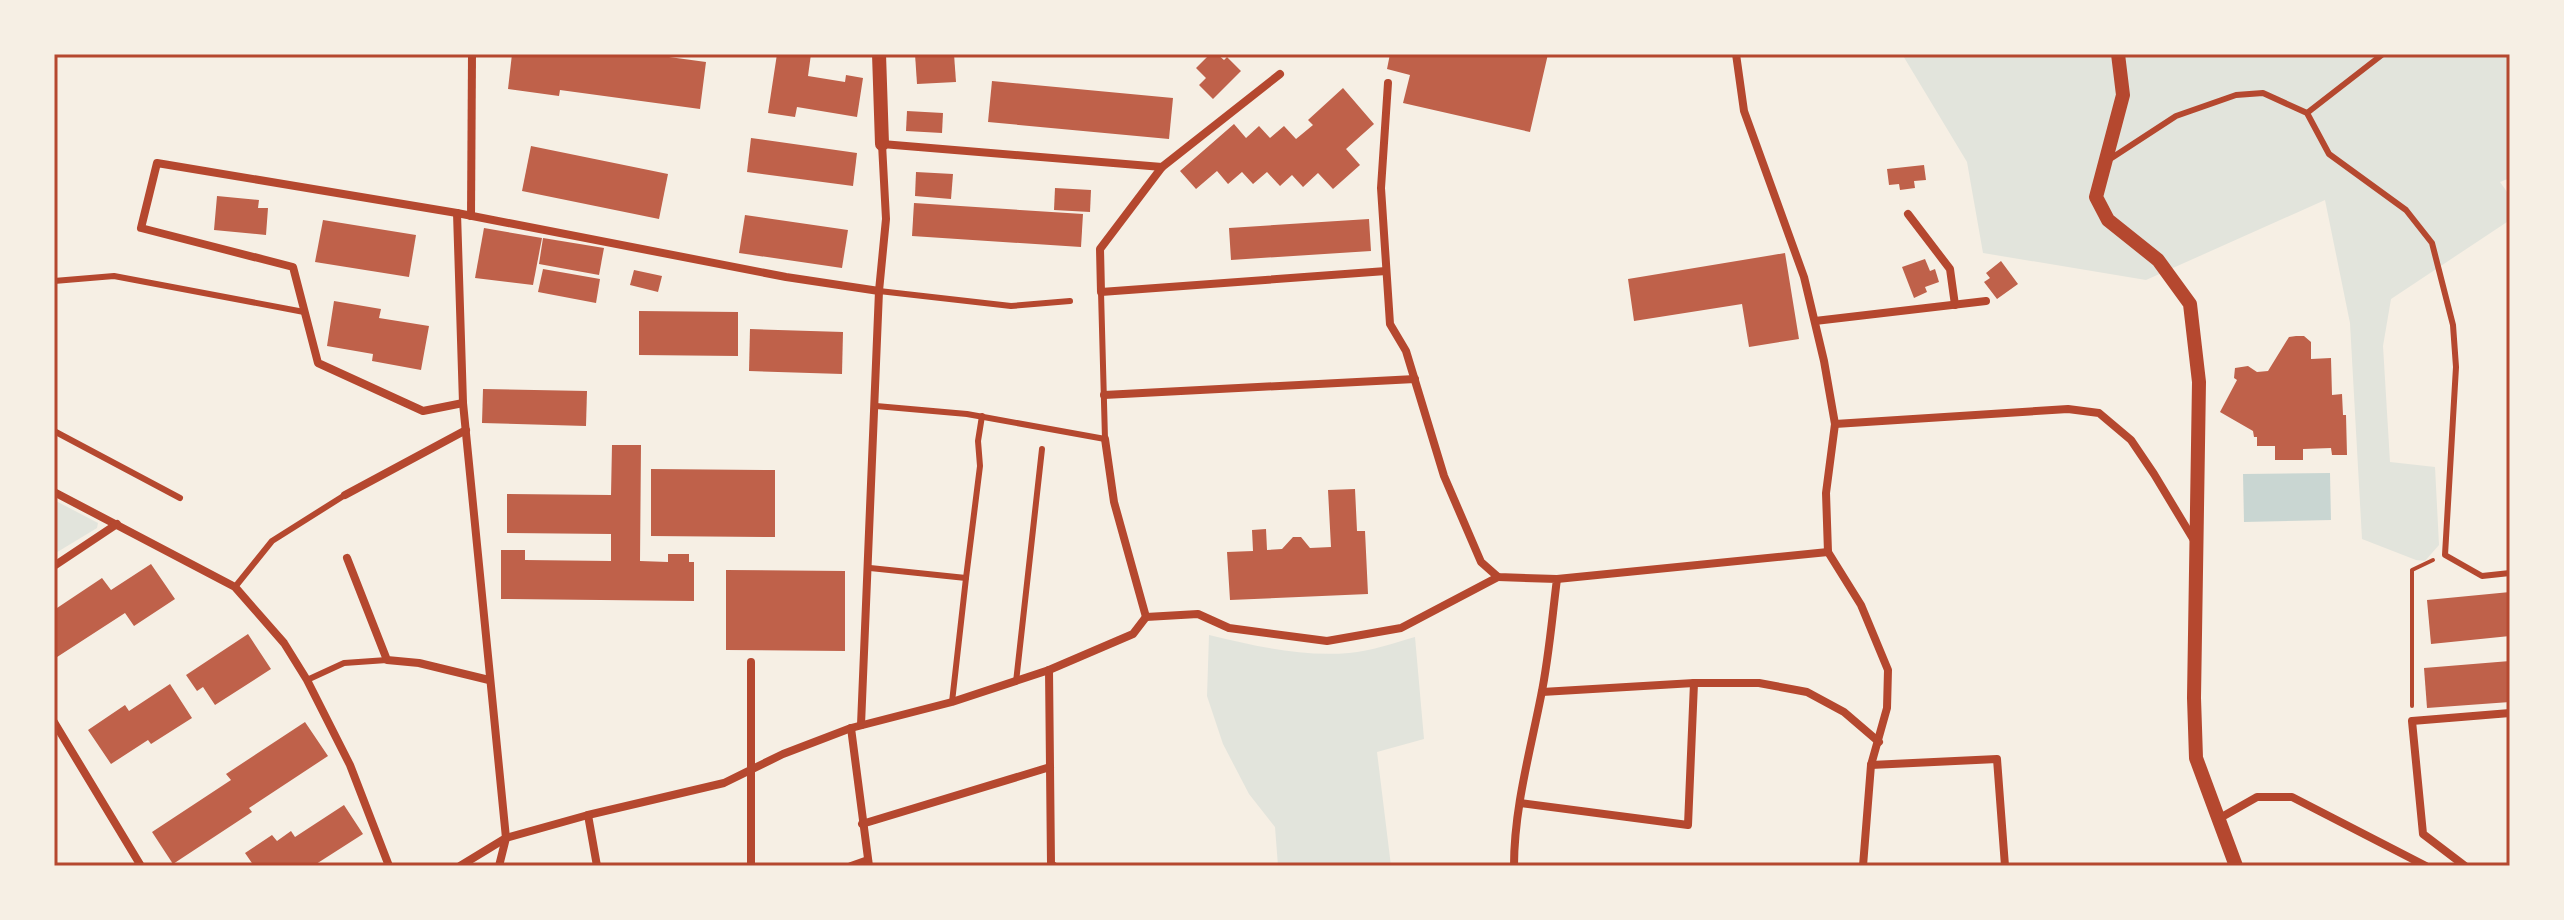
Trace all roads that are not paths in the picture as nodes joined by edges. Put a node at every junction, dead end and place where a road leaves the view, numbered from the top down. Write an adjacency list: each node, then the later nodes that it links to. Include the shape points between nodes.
1 (472, 54): 14 (street)
2 (879, 54): 9 (street)
3 (1736, 54): 23 (street, via 1744,111)
4 (2118, 54): 10 (street, via 2123,95)
5 (2383, 54): 8 (lane)
6 (1280, 74): 11 (street)
7 (1388, 83): 15 (street, via 1381,188)
8 (2307, 113): 10 (lane, via 2263,93 2236,95 2176,116); 43 (lane, via 2329,154 2406,210 2432,243 2453,325 2456,367 2445,555 2482,576)
9 (882, 144): 11 (street); 17 (street, via 886,219)
10 (2103, 163): 38 (street, via 2096,197 2108,220 2158,260 2190,304 2199,382)
11 (1162, 167): 18 (street, via 1100,249)
12 (457, 213): 14 (street); 22 (street, via 157,163 141,228 293,267); 26 (street)
13 (1908, 214): 21 (street, via 1950,269)
14 (471, 216): 17 (street)
15 (1386, 271): 18 (street); 24 (street, via 1390,324)
16 (54, 281): 22 (lane, via 114,276)
17 (879, 291): 19 (lane, via 1011,306); 27 (street)
18 (1101, 292): 25 (lane)
19 (1070, 301)
20 (1986, 301): 21 (street)
21 (1955, 305): 23 (street)
22 (304, 312): 26 (street, via 318,363 423,411)
23 (1815, 321): 29 (street)
24 (1415, 379): 25 (street); 44 (street, via 1444,476 1481,562)
25 (1104, 395): 32 (lane)
26 (463, 403): 30 (street)
27 (876, 406): 28 (lane); 42 (street)
28 (982, 416): 32 (lane); 45 (lane)
29 (1835, 424): 38 (street, via 2068,409 2099,413 2131,440); 39 (street, via 1826,493)
30 (466, 430): 35 (street); 53 (street)
31 (54, 431): 36 (lane)
32 (1105, 439): 48 (street, via 1114,502)
33 (1042, 449): 54 (lane)
34 (54, 492): 37 (street)
35 (345, 495): 47 (lane, via 272,541)
36 (180, 498)
37 (117, 524): 41 (street); 47 (street)
38 (2196, 544): 68 (street, via 2196,758)
39 (1828, 552): 46 (street); 62 (street, via 1861,605 1888,670)
40 (347, 558): 49 (street)
41 (54, 566)
42 (870, 568): 45 (lane); 60 (street)
43 (2510, 573)
44 (1498, 577): 46 (street); 48 (street, via 1401,628 1327,641 1229,628 1198,614)
45 (966, 578): 57 (lane)
46 (1557, 579): 56 (street)
47 (235, 587): 52 (street, via 284,643)
48 (1146, 617): 51 (street, via 1133,634)
49 (387, 660): 52 (lane, via 344,663); 53 (street)
50 (751, 662): 65 (street)
51 (1049, 670): 54 (street); 64 (street)
52 (307, 680): 74 (street, via 350,765)
53 (489, 680): 70 (street)
54 (1016, 682): 57 (street)
55 (1694, 683): 56 (street); 62 (street, via 1759,683 1807,692 1844,712); 66 (street, via 1688,825)
56 (1542, 692): 66 (street)
57 (952, 702): 60 (street)
58 (2510, 713): 85 (street, via 2412,721 2423,834)
59 (54, 722): 73 (street)
60 (861, 725): 61 (street)
61 (851, 728): 65 (street); 69 (street)
62 (1879, 742): 63 (street)
63 (1871, 765): 81 (street); 82 (street, via 1997,759)
64 (1050, 767): 69 (street); 72 (street)
65 (751, 769): 67 (street, via 724,783); 78 (street)
66 (1520, 803): 80 (street)
67 (588, 815): 70 (street); 77 (street)
68 (2220, 818): 83 (street); 84 (street, via 2257,797 2292,797)
69 (862, 824): 71 (street)
70 (506, 838): 75 (street); 76 (street)
71 (868, 863): 79 (street)
72 (1050, 865)
73 (141, 866)
74 (389, 866)
75 (460, 866)
76 (499, 866)
77 (597, 866)
78 (751, 866)
79 (851, 866)
80 (1514, 866)
81 (1863, 866)
82 (2005, 866)
83 (2236, 866)
84 (2426, 866)
85 (2465, 866)

